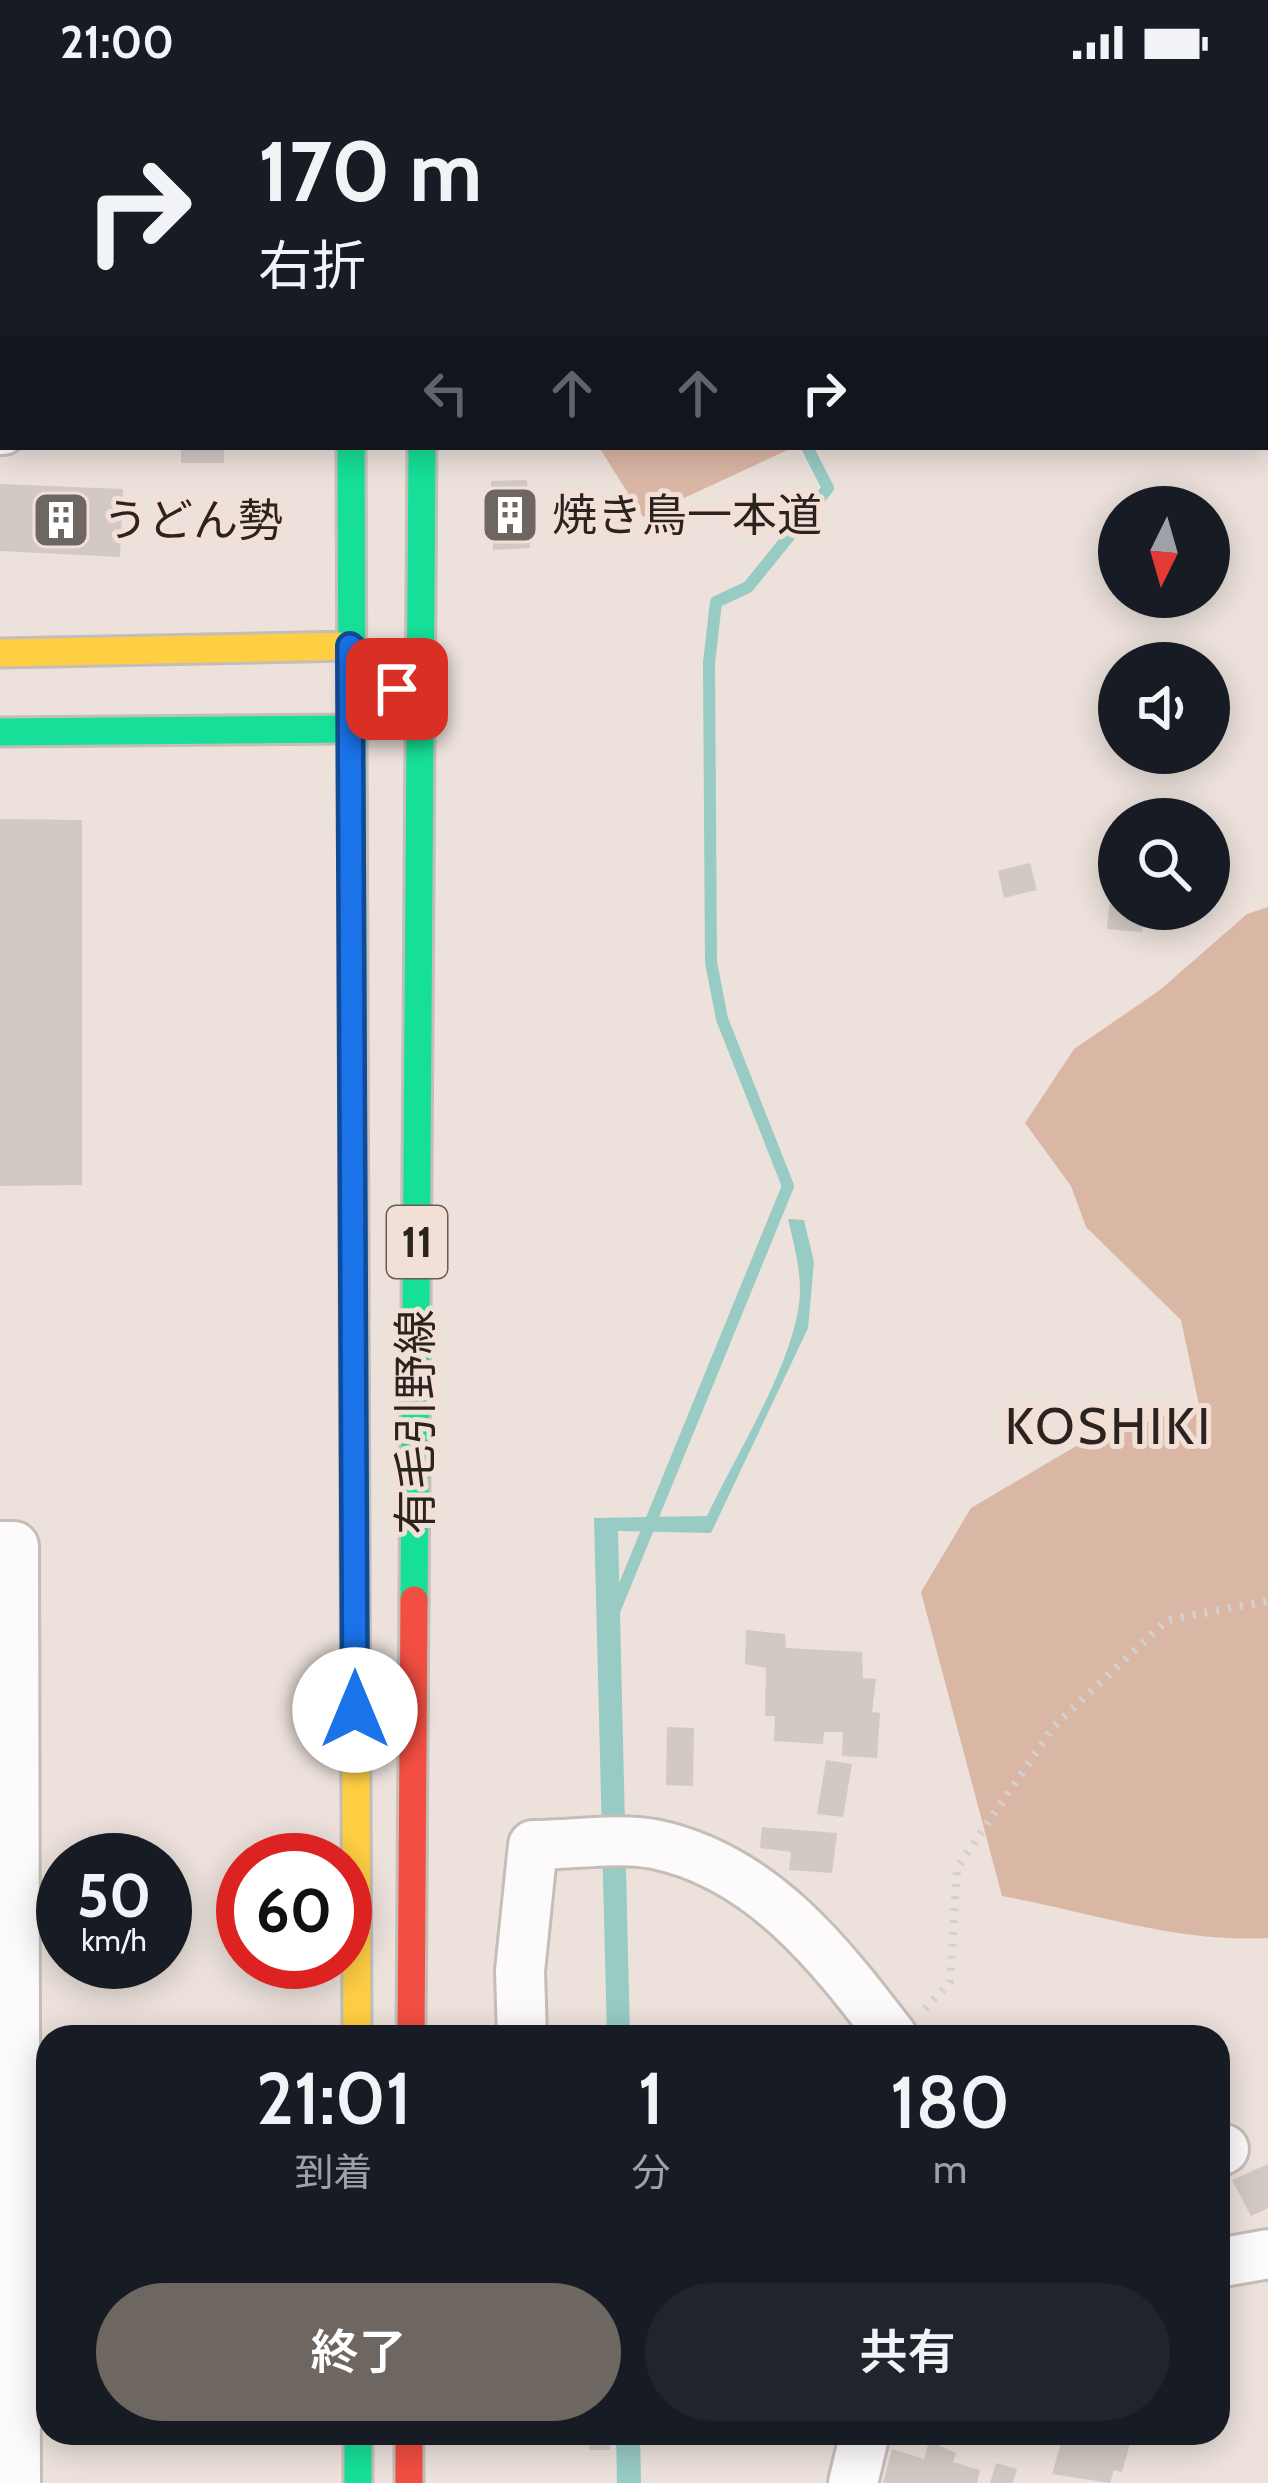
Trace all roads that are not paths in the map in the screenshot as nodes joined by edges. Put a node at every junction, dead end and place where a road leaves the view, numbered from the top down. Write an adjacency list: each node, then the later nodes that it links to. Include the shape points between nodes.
1 (352, 450): 3 (main road, 有毛引野線 / 11)
2 (422, 450): 5 (main road, 有毛引野線 / 11)
3 (350, 646): 4 (main road); 5 (main road); 6 (main road, 有毛引野線 / 11)
4 (0, 653)
5 (421, 710): 6 (main road); 11 (main road, 有毛引野線 / 11)
6 (349, 729): 7 (main road); 10 (main road, 有毛引野線 / 11)
7 (0, 732)
8 (0, 1546): 9 (street, via 14,1546)
9 (7, 1810): 14 (street)
10 (357, 2025)
11 (411, 2025)
12 (522, 2025): 13 (street, via 533,1845 651,1844 726,1868 807,1930)
13 (898, 2025)
14 (8, 2054): 17 (street)
15 (1268, 2254): 16 (street)
16 (1230, 2261)
17 (21, 2297): 21 (street)
18 (358, 2445): 22 (main road)
19 (410, 2445): 23 (main road)
20 (862, 2445): 24 (street)
21 (16, 2483)
22 (358, 2483)
23 (409, 2483)
24 (853, 2483)

